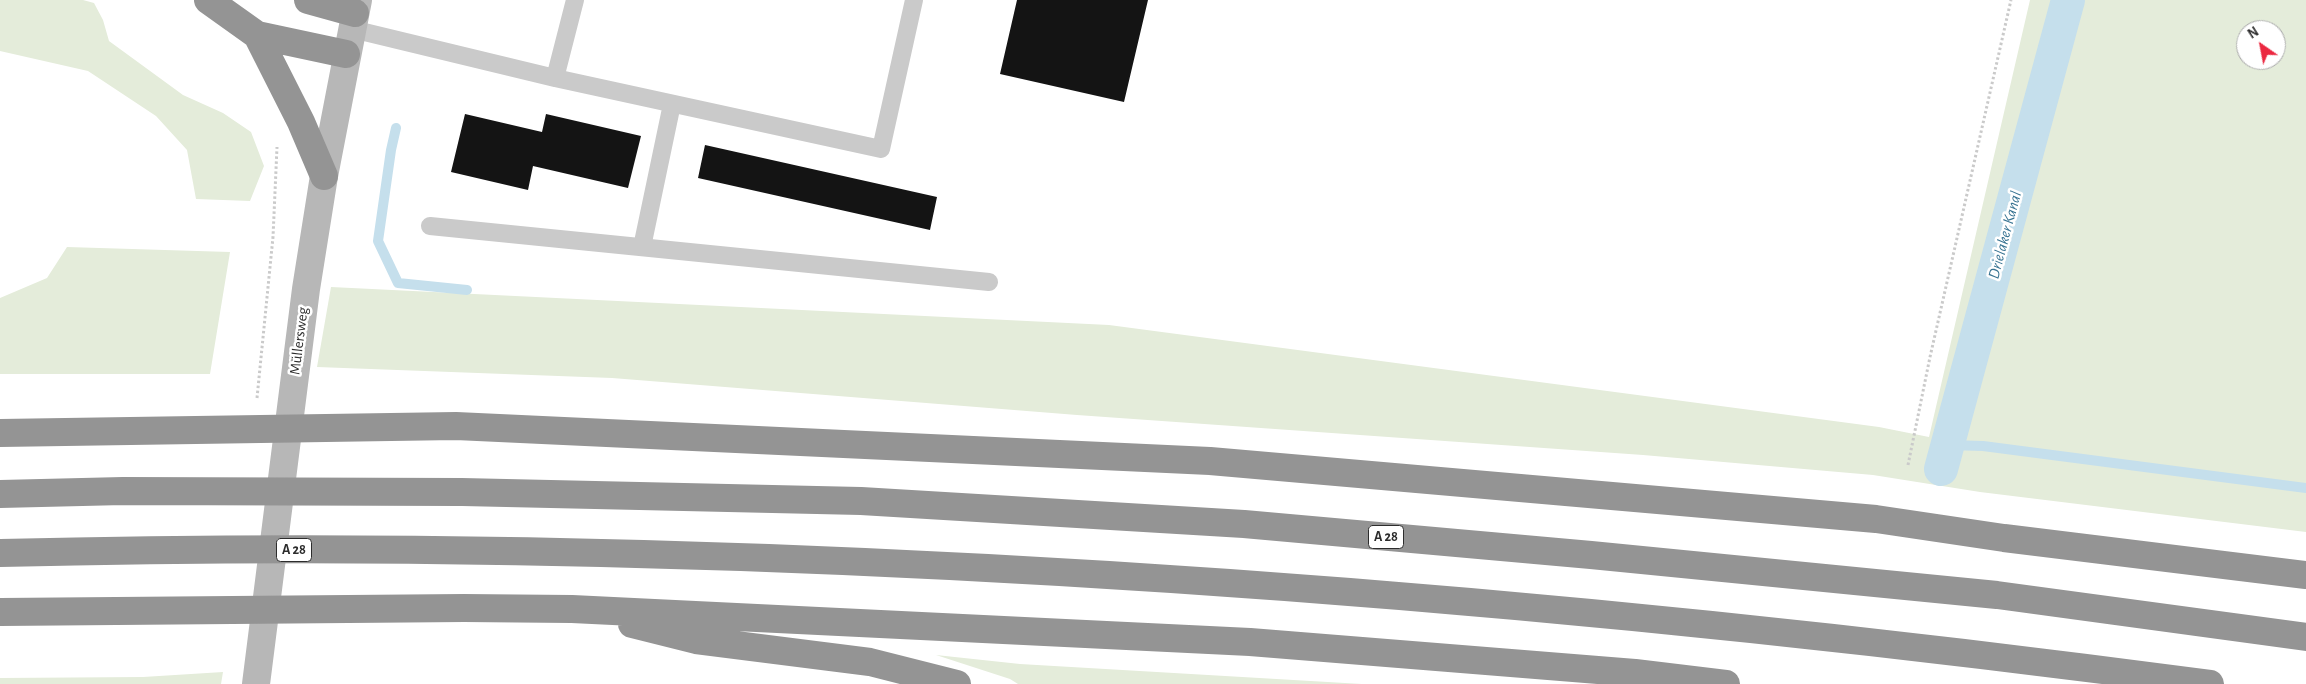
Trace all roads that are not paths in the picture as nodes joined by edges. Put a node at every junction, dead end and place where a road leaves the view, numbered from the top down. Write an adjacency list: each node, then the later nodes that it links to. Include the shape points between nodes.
1 (208, 0): 6 (highway)
2 (308, 0): 5 (highway)
3 (575, 0): 7 (lane)
4 (914, 0): 8 (lane, via 882,149)
5 (353, 24): 6 (highway); 7 (lane); 9 (main road, Müllersweg)
6 (257, 35): 9 (highway)
7 (555, 78): 8 (lane)
8 (672, 104): 11 (lane)
9 (324, 176): 20 (main road, Müllersweg, via 306,288)
10 (430, 226): 11 (lane)
11 (642, 247): 12 (lane)
12 (990, 282)
13 (0, 433): 16 (highway, via 456,426 1210,461 1876,519)
14 (0, 494): 19 (highway, A 28, via 462,492 861,501 1244,524 1997,595)
15 (0, 553): 23 (highway, A 28, via 463,549 866,560 1251,583 1642,617 2007,657)
16 (2306, 575)
17 (572, 609): 18 (highway); 21 (highway, via 696,640 870,662); 22 (highway, via 1250,642 1635,673)
18 (0, 612)
19 (2306, 637)
20 (256, 684)
21 (957, 684)
22 (1726, 684)
23 (2210, 684)

